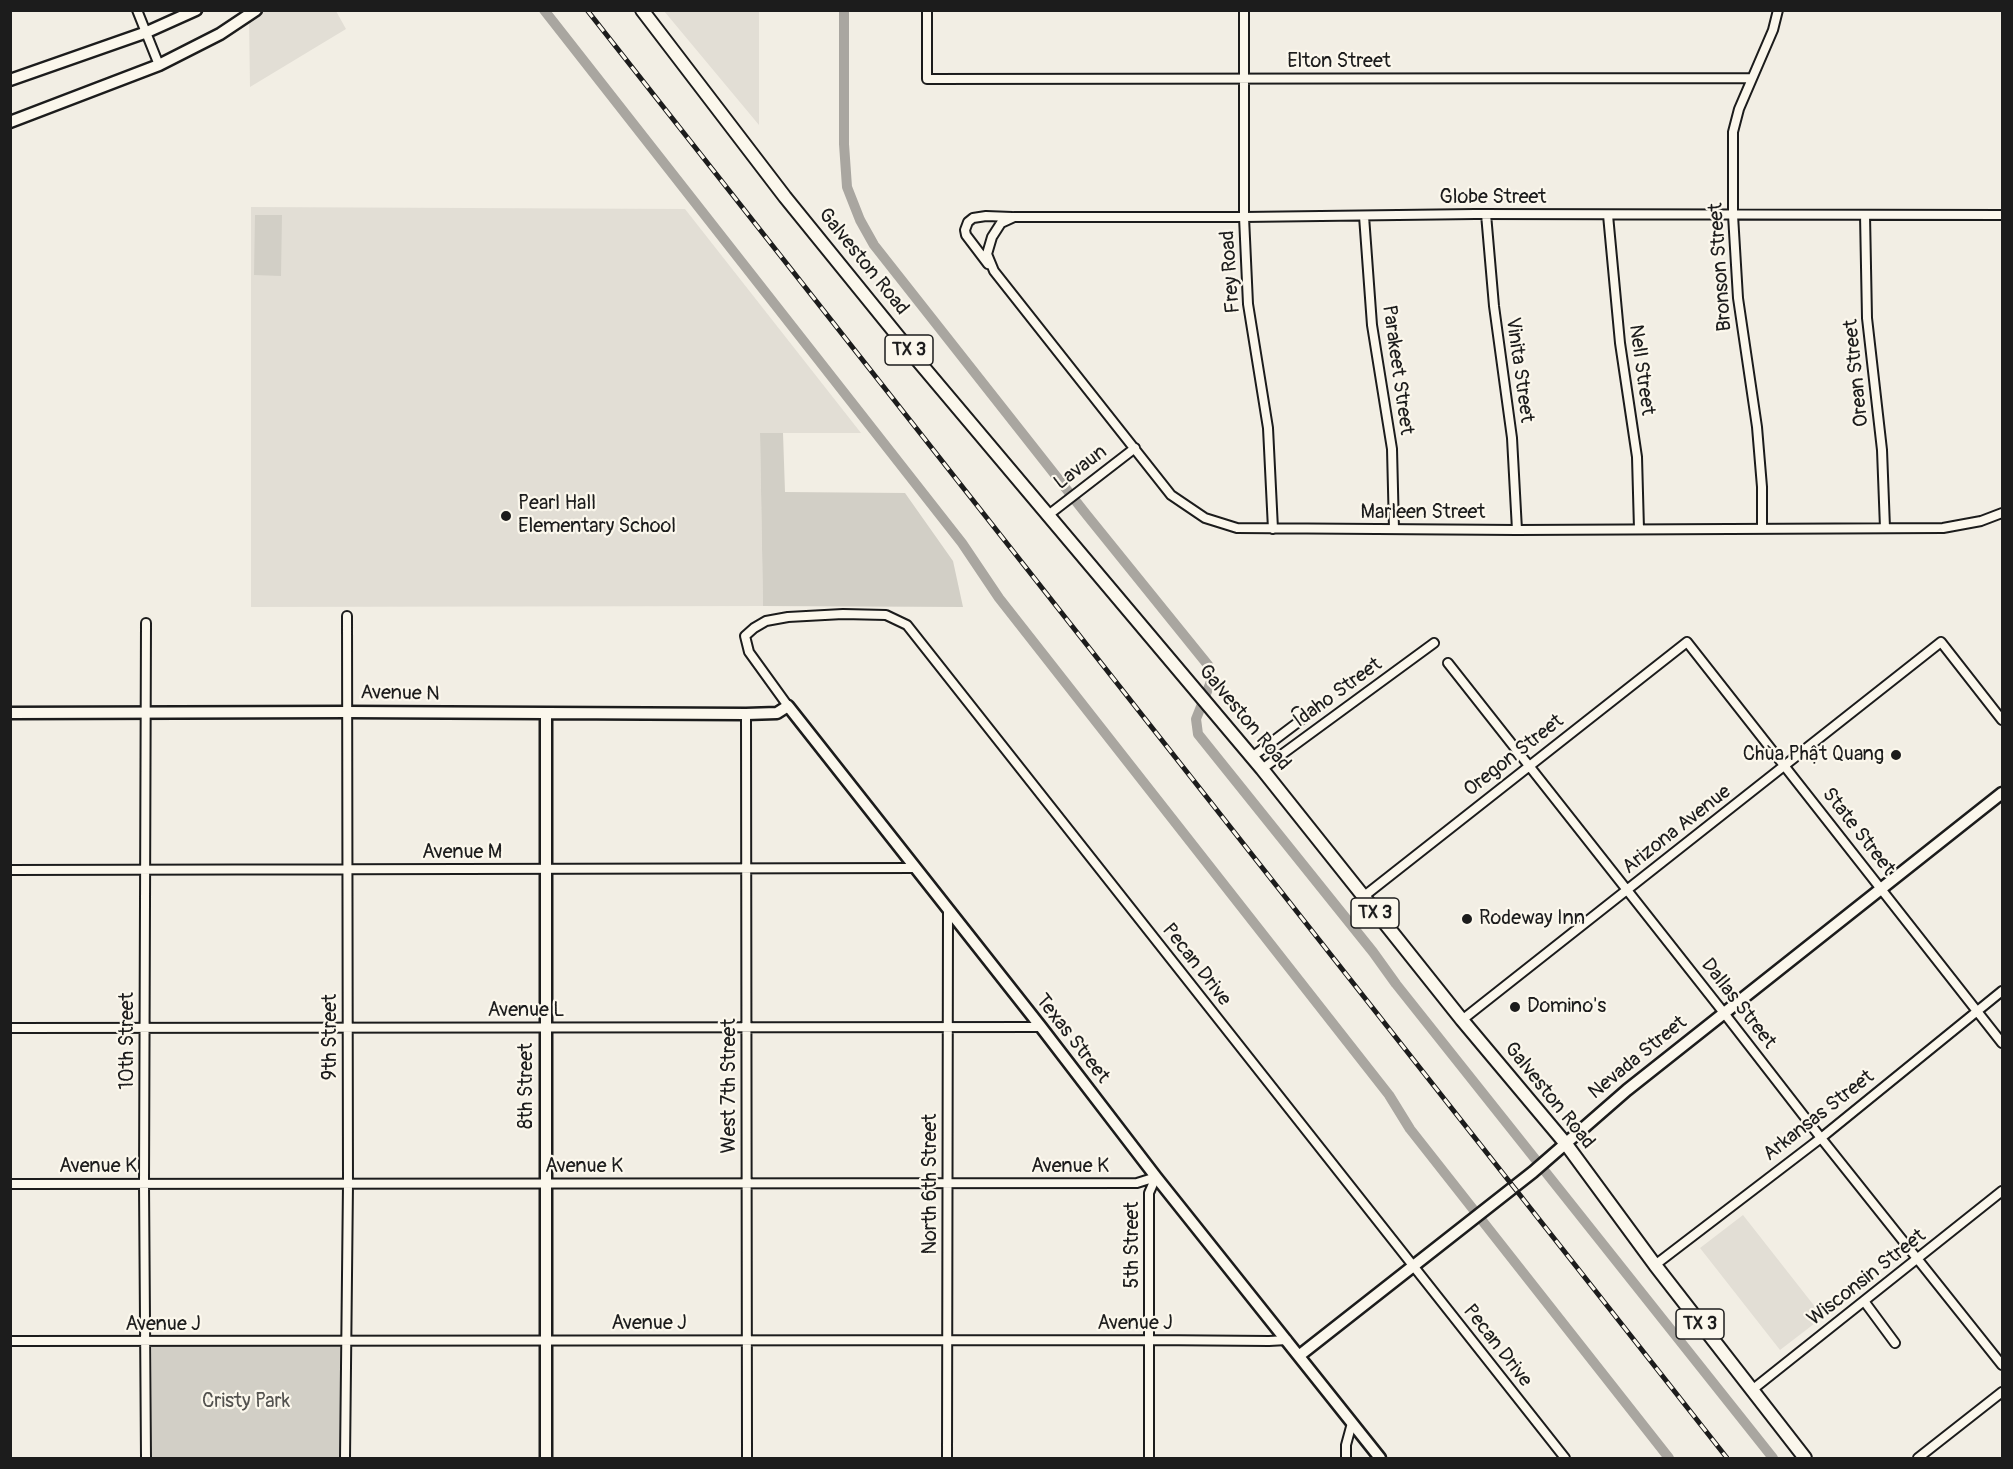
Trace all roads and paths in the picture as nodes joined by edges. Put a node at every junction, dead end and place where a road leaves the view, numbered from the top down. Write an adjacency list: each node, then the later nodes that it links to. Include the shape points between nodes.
1 (137, 10): 8 (street)
2 (196, 10): 8 (street)
3 (256, 10): 9 (street, via 220,34)
4 (642, 10): 25 (main road, Galveston Road / TX 3, via 785,197)
5 (927, 10): 11 (street, Elton Street, via 927,80)
6 (1244, 10): 11 (street, Frey Road)
7 (1778, 10): 10 (street, Bronson Street)
8 (147, 32): 9 (street); 12 (street)
9 (159, 65): 13 (street)
10 (1752, 78): 11 (street, Elton Street); 16 (street, Bronson Street, via 1733,132)
11 (1244, 79): 21 (street, Frey Road)
12 (10, 80)
13 (10, 122)
14 (1486, 214): 15 (street, Globe Street); 19 (street, Globe Street); 31 (street, Vinita Street, via 1512,438)
15 (1608, 215): 16 (street, Globe Street); 30 (street, Nell Street, via 1620,343 1637,457)
16 (1732, 215): 17 (street, Globe Street); 26 (street, Bronson Street, via 1738,298 1757,427)
17 (1865, 215): 18 (street, Globe Street); 27 (street, Orean Street, via 1868,318 1882,450)
18 (2002, 215)
19 (1365, 216): 21 (street, Globe Street); 29 (street, Parakeet Street, via 1372,325 1392,449)
20 (1014, 217): 21 (street, Globe Street); 22 (street, via 1001,223 992,237 987,254); 22 (street, Globe Street, via 973,218 965,230)
21 (1244, 217): 28 (street, Frey Road, via 1248,304 1268,428)
22 (994, 271): 23 (street, Marleen Street)
23 (1135, 448): 25 (street, Lavaun); 28 (street, Marleen Street, via 1171,495 1205,518 1238,528)
24 (2002, 513): 27 (street, Marleen Street, via 1944,528)
25 (1047, 516): 46 (main road, Galveston Road / TX 3)
26 (1762, 528): 27 (street, Marleen Street); 30 (street, Marleen Street)
27 (1885, 528)
28 (1273, 529): 29 (street, Marleen Street)
29 (1394, 529): 31 (street, Marleen Street)
30 (1639, 529): 31 (street, Marleen Street)
31 (1517, 530)
32 (347, 616): 40 (street, 9th Street)
33 (146, 623): 39 (street, 10th Street)
34 (744, 636): 38 (street, Texas Street, via 749,652); 85 (street, Pecan Drive, via 766,621 788,617 885,615 907,625)
35 (1687, 642): 47 (street, Oregon Street); 48 (street, State Street)
36 (1434, 643): 49 (street, Idaho Street)
37 (1448, 663): 47 (street, Dallas Street)
38 (788, 706): 44 (street, Avenue N, via 777,713); 51 (street, Texas Street)
39 (145, 712): 40 (street, Avenue N); 42 (street, Avenue N); 55 (street, 10th Street)
40 (347, 712): 43 (street, Avenue N); 56 (street, 9th Street)
41 (1297, 712): 46 (street, via 1302,720)
42 (10, 713)
43 (546, 714): 44 (street, Avenue N); 52 (street, 8th Street)
44 (746, 714): 53 (street, West 7th Street)
45 (2002, 720): 48 (street, Arizona Avenue, via 1941,642)
46 (1252, 757): 49 (main road, Galveston Road / TX 3)
47 (1529, 765): 58 (street, Dallas Street); 59 (street, Oregon Street)
48 (1784, 766): 57 (street, State Street); 58 (street, Arizona Avenue)
49 (1262, 769): 59 (main road, Galveston Road / TX 3)
50 (2002, 793): 57 (street, Nevada Street)
51 (914, 868): 53 (street, Avenue M); 60 (street, Texas Street)
52 (545, 869): 53 (street, Avenue M); 56 (street, Avenue M); 71 (street, 8th Street)
53 (747, 869): 65 (street, West 7th Street)
54 (10, 870): 55 (street, Avenue M)
55 (145, 870): 56 (street, Avenue M); 69 (street, 10th Street)
56 (347, 870): 70 (street, 9th Street)
57 (1881, 889): 62 (street, State Street); 63 (street, Nevada Street)
58 (1628, 890): 63 (street, Dallas Street); 64 (street, Arizona Avenue)
59 (1363, 897): 64 (main road, Galveston Road / TX 3)
60 (948, 909): 66 (street, North 6th Street); 67 (street, Texas Street)
61 (2002, 991): 62 (street, Arkansas Street)
62 (1977, 1011): 72 (street, State Street); 73 (street, Arkansas Street)
63 (1724, 1013): 73 (street, Dallas Street); 74 (street, Nevada Street, via 1596,1115)
64 (1461, 1020): 74 (main road, Galveston Road / TX 3)
65 (746, 1027): 66 (street, Avenue L); 71 (street, Avenue L); 81 (street, West 7th Street)
66 (948, 1027): 67 (street, Avenue L); 76 (street, North 6th Street)
67 (1041, 1027): 75 (street, Texas Street)
68 (10, 1028): 69 (street, Avenue L)
69 (144, 1028): 70 (street, Avenue L); 78 (street, 10th Street)
70 (347, 1028): 71 (street, Avenue L); 79 (street, 9th Street)
71 (545, 1028): 80 (street, 8th Street)
72 (2002, 1043)
73 (1821, 1138): 83 (street, Dallas Street); 84 (street, Arkansas Street)
74 (1566, 1144): 84 (main road, Galveston Road / TX 3); 85 (street, Nevada Street)
75 (1156, 1177): 76 (street, Avenue K, via 1137,1183); 89 (street, 5th Street, via 1149,1193); 90 (street, Texas Street)
76 (947, 1183): 81 (street, Avenue K); 88 (street, North 6th Street)
77 (10, 1184): 78 (street, Avenue K)
78 (144, 1184): 79 (street, Avenue K); 92 (street, 10th Street)
79 (348, 1184): 80 (street, Avenue K); 93 (street, 9th Street)
80 (545, 1184): 81 (street, Avenue K); 94 (street, 8th Street)
81 (747, 1184): 87 (street, West 7th Street)
82 (2002, 1191): 83 (street, Wisconsin Street)
83 (1918, 1258): 86 (street, Wisconsin Street); 97 (street, Dallas Street)
84 (1655, 1265): 98 (main road, Galveston Road / TX 3)
85 (1413, 1267): 96 (street, Nevada Street); 109 (street, Pecan Drive)
86 (1864, 1301): 95 (street); 98 (street, Wisconsin Street)
87 (747, 1340): 88 (street, Avenue J); 94 (street, Avenue J); 104 (street, West 7th Street)
88 (947, 1340): 89 (street, Avenue J); 105 (street, North 6th Street)
89 (1149, 1340): 90 (street, Avenue J); 106 (street, 5th Street)
90 (1287, 1340): 96 (street, Texas Street)
91 (10, 1341): 92 (street, Avenue J)
92 (146, 1341): 93 (street, Avenue J); 101 (street, 10th Street)
93 (345, 1341): 94 (street, Avenue J); 102 (street, 9th Street)
94 (545, 1341): 103 (street, 8th Street)
95 (1894, 1343)
96 (1300, 1355): 100 (street, Texas Street)
97 (2002, 1365)
98 (1752, 1390): 110 (main road, Galveston Road / TX 3)
99 (2002, 1392): 111 (street)
100 (1352, 1423): 107 (street); 108 (street, Texas Street)
101 (146, 1458)
102 (345, 1458)
103 (546, 1458)
104 (747, 1458)
105 (947, 1458)
106 (1149, 1458)
107 (1346, 1458)
108 (1380, 1458)
109 (1565, 1458)
110 (1805, 1458)
111 (1918, 1458)

